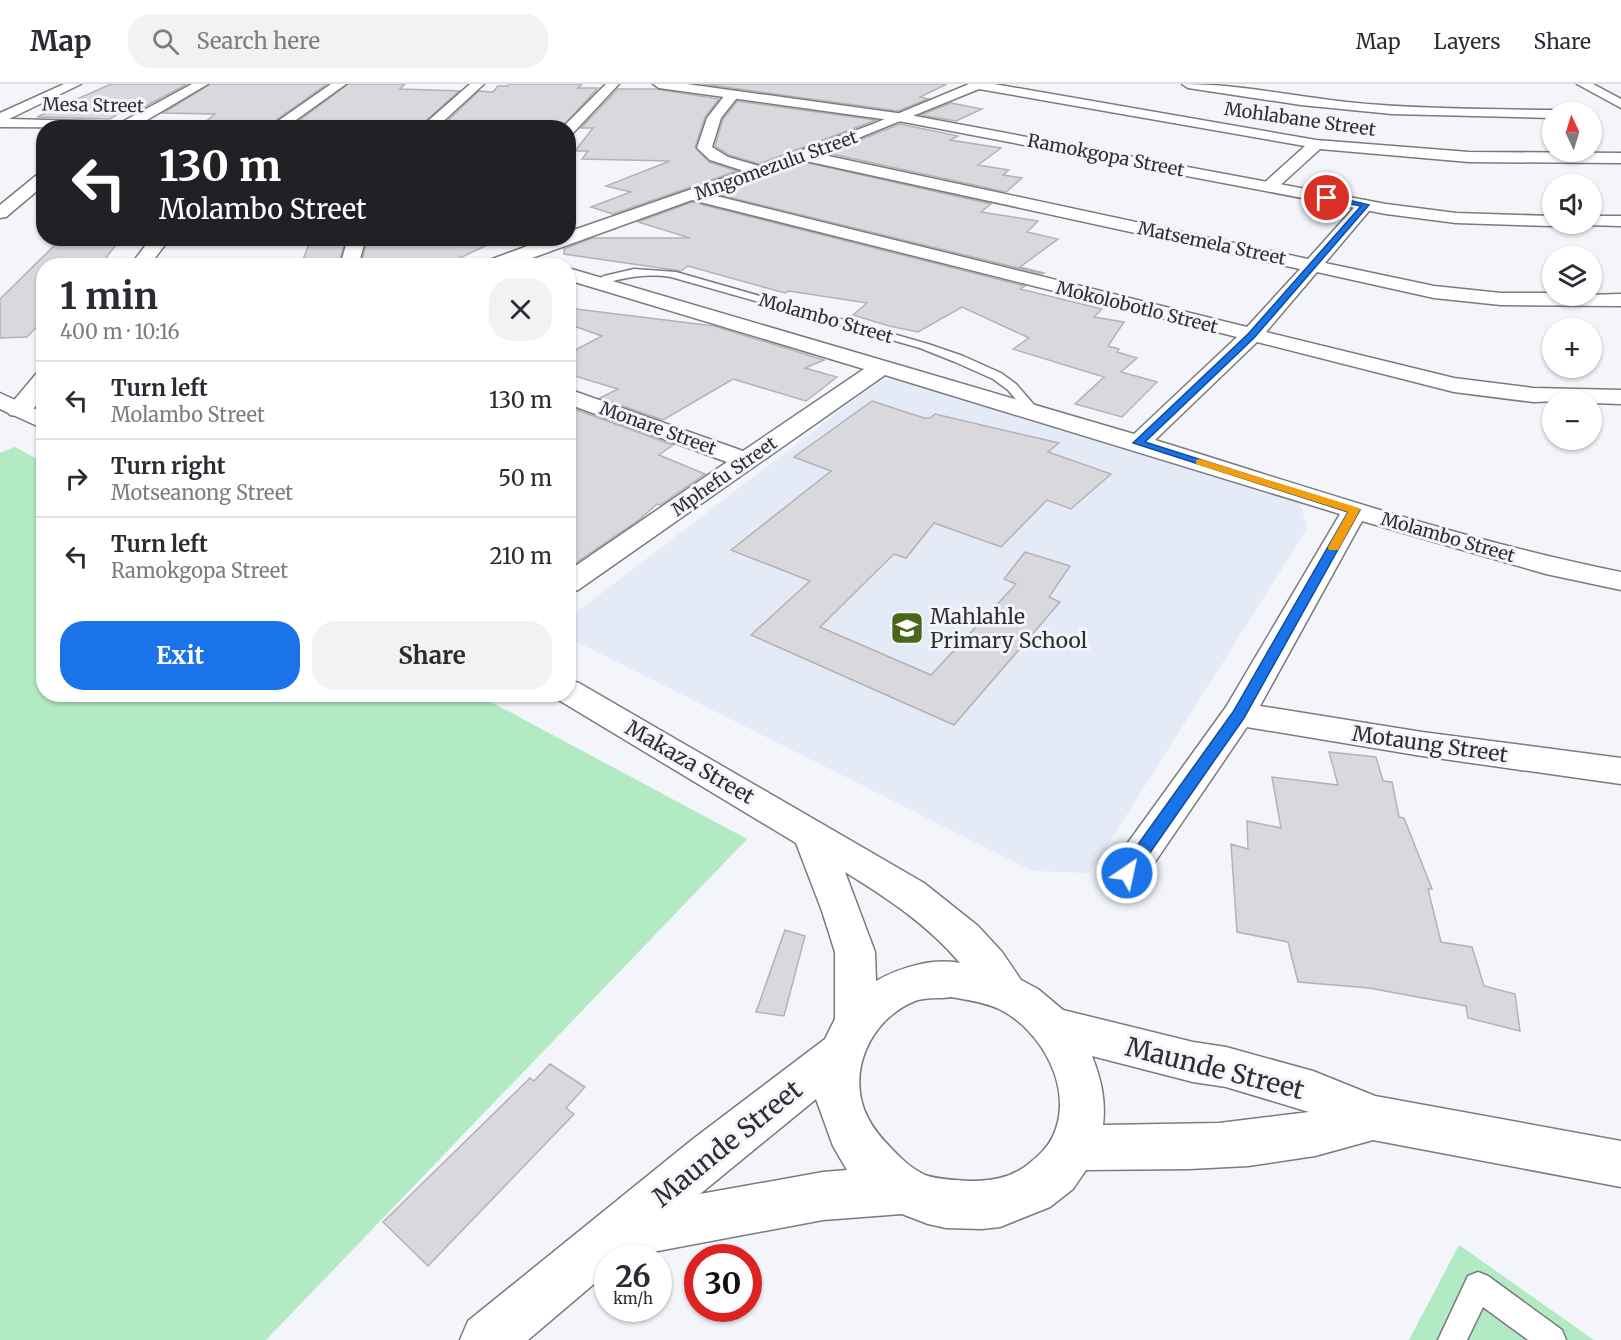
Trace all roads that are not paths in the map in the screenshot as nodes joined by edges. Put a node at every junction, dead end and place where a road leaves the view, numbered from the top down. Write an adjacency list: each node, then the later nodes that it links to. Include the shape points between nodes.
1 (75, 84): 19 (street)
2 (202, 84): 16 (street)
3 (340, 84): 17 (street)
4 (478, 84): 18 (street)
5 (613, 84): 20 (street)
6 (659, 84): 11 (street, Ramokgopa Street)
7 (1188, 84): 12 (street)
8 (1583, 84): 13 (street)
9 (978, 85): 15 (street, Mngomezulu Street); 22 (street, Mohlabane Street)
10 (1320, 90): 12 (street)
11 (733, 94): 15 (street, Ramokgopa Street); 25 (street, via 711,123 704,148 720,158)
12 (1342, 106): 14 (street)
13 (1618, 111)
14 (1542, 114)
15 (904, 118): 23 (street, Mngomezulu Street); 27 (street, Ramokgopa Street)
16 (137, 120)
17 (287, 120)
18 (436, 120)
19 (0, 121): 21 (street, Mesa Street)
20 (576, 122)
21 (36, 123)
22 (1316, 144): 24 (street, Mohlabane Street, via 1469,157); 27 (street)
23 (806, 156): 25 (street, Mngomezulu Street); 41 (street, Matsemela Street)
24 (1621, 158)
25 (762, 171): 28 (street, Mngomezulu Street)
26 (36, 184): 30 (street)
27 (1270, 186): 29 (street, Ramokgopa Street)
28 (692, 195): 35 (street, Mngomezulu Street); 45 (street, Mokolobotlo Street)
29 (1366, 205): 32 (street, Ramokgopa Street, via 1456,218); 41 (street)
30 (0, 213)
31 (576, 220): 35 (street)
32 (1542, 221)
33 (1602, 221): 34 (street)
34 (1621, 221)
35 (594, 229): 36 (street, Mngomezulu Street)
36 (576, 235)
37 (155, 246): 39 (street)
38 (546, 246): 40 (street, Mngomezulu Street)
39 (145, 258)
40 (513, 258)
41 (1315, 266): 44 (street, Matsemela Street, via 1467,297); 45 (street)
42 (576, 276): 43 (street, Molambo Street)
43 (598, 282): 46 (street, Molambo Street); 51 (lane, Molambo Street, via 640,270 672,274 924,346 997,376)
44 (1621, 300)
45 (1251, 336): 48 (street, Mokolobotlo Street, via 1454,385 1533,395); 53 (street)
46 (880, 368): 51 (street, Molambo Street); 54 (street, Mphefu Street)
47 (36, 385): 50 (street)
48 (1621, 397)
49 (576, 399): 54 (street, Monare Street)
50 (9, 405): 52 (street)
51 (1036, 414): 53 (street, Molambo Street)
52 (36, 418)
53 (1138, 443): 55 (street, Molambo Street)
54 (747, 461): 56 (street, Mphefu Street)
55 (1355, 510): 57 (street, Molambo Street, via 1556,568); 59 (street)
56 (576, 579)
57 (1621, 581)
58 (576, 697): 61 (street, Makaza Street)
59 (1239, 714): 60 (street, Motaung Street); 62 (street)
60 (1621, 771)
61 (811, 834): 63 (street, Makaza Street, via 894,882 955,929 994,971); 65 (street, via 855,952)
62 (1127, 873)
63 (1007, 994): 64 (street, Maunde Street); 65 (street, Maunde Street, via 988,985 951,979 914,983 881,999)
64 (1053, 1027): 66 (street, Maunde Street, via 1193,1062 1226,1066 1313,1092); 67 (street, via 1073,1060 1083,1096 1079,1133)
65 (847, 1038): 69 (street, via 836,1090 846,1128 869,1162); 70 (street, Maunde Street)
66 (1373, 1118): 67 (street, Maunde Street, via 1307,1135 1243,1143 1159,1148); 68 (street, Maunde Street)
67 (1072, 1147): 69 (street, via 1061,1168 1030,1193 990,1206 946,1205)
68 (1621, 1164)
69 (904, 1190): 70 (street, Maunde Street, via 824,1196)
70 (616, 1233): 71 (street, Maunde Street)
71 (487, 1340)
72 (1452, 1340): 73 (lane, via 1478,1286)
73 (1552, 1340)

